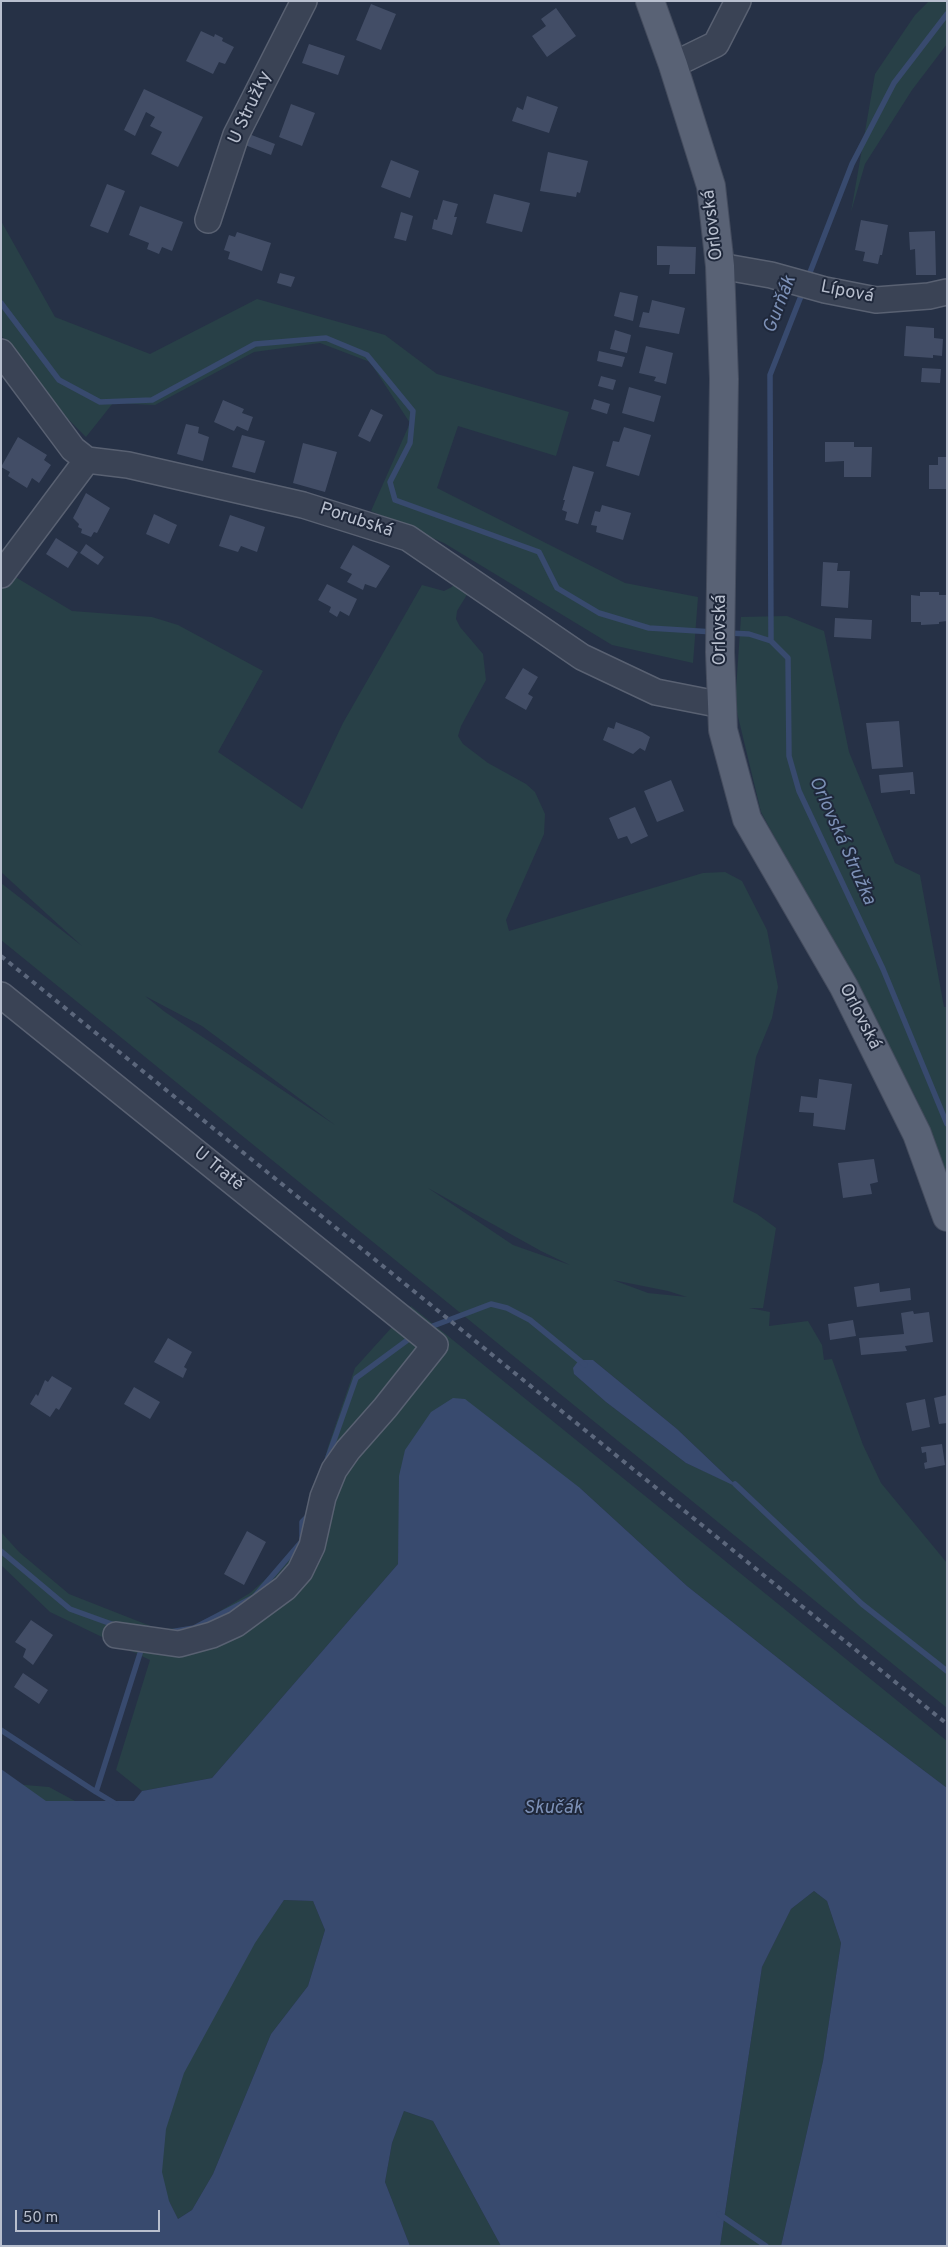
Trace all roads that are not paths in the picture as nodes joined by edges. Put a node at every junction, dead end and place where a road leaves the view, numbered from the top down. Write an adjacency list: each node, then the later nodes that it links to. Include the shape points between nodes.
1 (304, 1): 5 (street, U Stružky, via 236,135)
2 (650, 1): 4 (main road, Orlovská)
3 (738, 1): 4 (street, via 716,44)
4 (673, 65): 6 (main road, Orlovská, via 711,186)
5 (208, 220)
6 (720, 266): 7 (street, Lípová, via 876,300); 11 (main road, Orlovská, via 724,379)
7 (947, 292)
8 (1, 352): 9 (street, via 73,449)
9 (87, 460): 10 (street); 11 (street, Porubská, via 128,465 303,504 408,538 582,657 656,692)
10 (1, 575)
11 (722, 706): 13 (main road, Orlovská, via 723,730 747,818 844,987 917,1134)
12 (1, 995): 14 (street, U Tratě, via 432,1343 334,1470 323,1497 312,1546 286,1588 236,1624 212,1635 179,1644)
13 (947, 1217)
14 (124, 1636)

